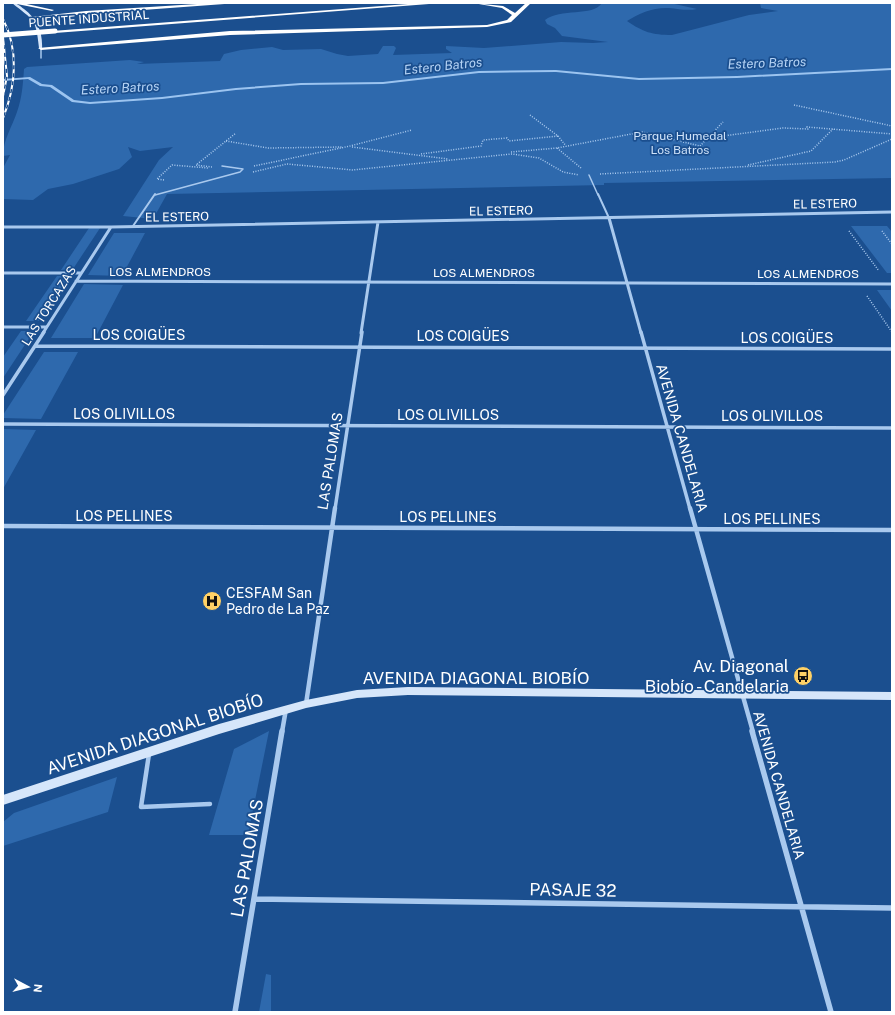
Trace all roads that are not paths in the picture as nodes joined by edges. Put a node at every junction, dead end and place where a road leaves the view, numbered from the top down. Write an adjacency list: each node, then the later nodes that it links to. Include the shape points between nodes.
1 (14, 3): 7 (highway, via 46,10); 9 (main road)
2 (236, 3): 7 (highway)
3 (392, 3): 10 (highway, PUENTE INDUSTRIAL)
4 (440, 3): 10 (highway, PUENTE INDUSTRIAL)
5 (475, 3): 8 (highway, via 503,7)
6 (529, 3): 8 (highway)
7 (86, 12): 9 (highway)
8 (515, 15): 13 (highway, via 505,23 480,27 230,33)
9 (34, 17): 13 (main road)
10 (54, 29): 11 (highway, PUENTE INDUSTRIAL); 12 (highway, PUENTE INDUSTRIAL, bridge)
11 (3, 31)
12 (3, 35)
13 (41, 48): 14 (street)
14 (41, 58)
15 (222, 166): 20 (lane, via 243,169 240,172 156,193)
16 (589, 175): 18 (lane)
17 (892, 212): 18 (street, EL ESTERO)
18 (609, 218): 19 (street, EL ESTERO); 27 (street, AVENIDA CANDELARIA)
19 (378, 222): 20 (street, EL ESTERO); 26 (street, LAS PALOMAS)
20 (133, 226): 22 (street, EL ESTERO)
21 (3, 227): 22 (street, EL ESTERO)
22 (111, 227): 24 (street, LAS TORCAZAS)
23 (3, 273): 24 (street)
24 (81, 273): 25 (street, LAS TORCAZAS)
25 (76, 280): 26 (street, LOS ALMENDROS); 30 (street, LAS TORCAZAS)
26 (369, 282): 27 (street, LOS ALMENDROS); 32 (street, LAS PALOMAS)
27 (628, 283): 28 (street, LOS ALMENDROS); 33 (street, AVENIDA CANDELARIA)
28 (892, 284)
29 (3, 327): 30 (street)
30 (46, 327): 31 (street, LAS TORCAZAS)
31 (34, 346): 32 (street, LOS COIGÜES); 35 (street, LAS TORCAZAS)
32 (359, 347): 33 (street, LOS COIGÜES); 37 (street, LAS PALOMAS)
33 (646, 348): 34 (street, LOS COIGÜES); 38 (street, AVENIDA CANDELARIA)
34 (892, 349)
35 (4, 393)
36 (3, 424): 37 (street, LOS OLIVILLOS)
37 (348, 425): 38 (street, LOS OLIVILLOS); 41 (street, LAS PALOMAS)
38 (668, 427): 39 (street, LOS OLIVILLOS); 42 (street, AVENIDA CANDELARIA)
39 (892, 428)
40 (3, 526): 41 (street, LOS PELLINES)
41 (332, 528): 42 (street, LOS PELLINES); 46 (street, LAS PALOMAS)
42 (697, 530): 43 (street, LOS PELLINES); 44 (street, AVENIDA CANDELARIA)
43 (892, 530)
44 (742, 695): 45 (main road, AVENIDA DIAGONAL BIOBÍO); 46 (main road, AVENIDA DIAGONAL BIOBÍO, via 408,691 357,694); 52 (street, AVENIDA CANDELARIA)
45 (892, 696)
46 (306, 704): 47 (main road, AVENIDA DIAGONAL BIOBÍO)
47 (286, 709): 48 (main road, AVENIDA DIAGONAL BIOBÍO); 51 (street, LAS PALOMAS)
48 (149, 752): 49 (main road, AVENIDA DIAGONAL BIOBÍO); 50 (lane, via 141,807)
49 (3, 800)
50 (210, 804)
51 (254, 899): 52 (street, PASAJE 32); 54 (street, LAS PALOMAS)
52 (802, 908): 53 (street, PASAJE 32); 55 (street, AVENIDA CANDELARIA)
53 (892, 908)
54 (235, 1012)
55 (831, 1012)

